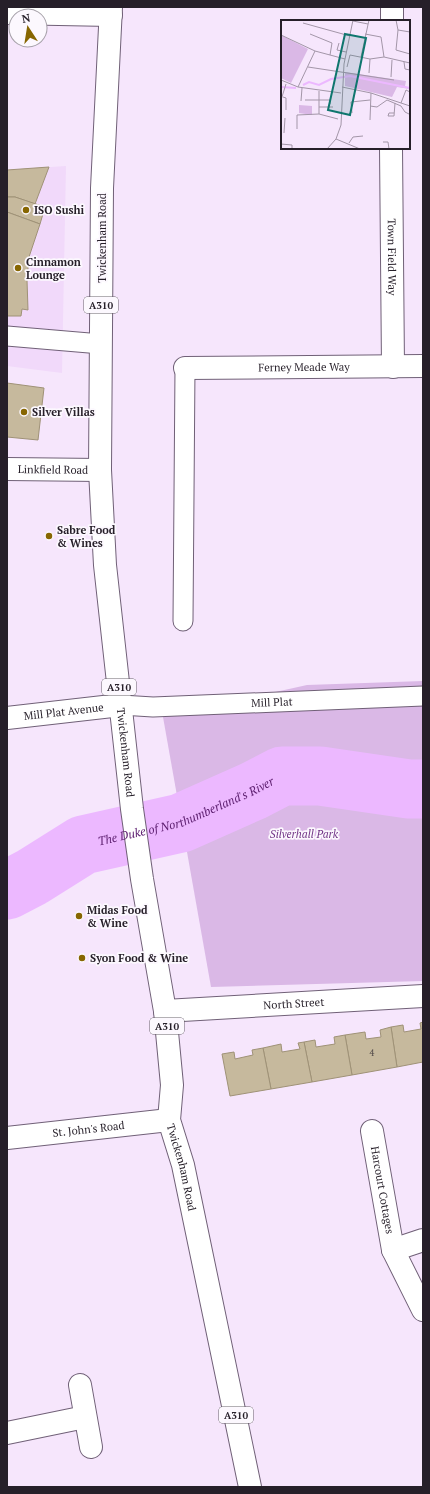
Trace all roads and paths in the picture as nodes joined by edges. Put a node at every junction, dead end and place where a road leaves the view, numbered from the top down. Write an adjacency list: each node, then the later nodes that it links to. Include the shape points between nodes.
1 (392, 7): 4 (main road)
2 (111, 11): 3 (main road); 7 (main road, Twickenham Road / A310, via 102,188)
3 (7, 13)
4 (392, 20)
5 (391, 149): 8 (main road, Town Field Way)
6 (7, 336): 7 (lane)
7 (101, 344): 12 (main road, Twickenham Road / A310)
8 (392, 366): 9 (main road, Ferney Meade Way); 10 (main road, Ferney Meade Way)
9 (423, 366)
10 (185, 368): 13 (lane)
11 (7, 469): 12 (main road, Linkfield Road)
12 (100, 470): 15 (main road, Twickenham Road / A310, via 105,565)
13 (183, 621)
14 (423, 696): 15 (lane, Mill Plat, via 153,707)
15 (121, 705): 16 (main road, Mill Plat Avenue); 18 (main road, Twickenham Road / A310, via 142,880)
16 (7, 718)
17 (423, 996): 18 (main road, North Street)
18 (165, 1011): 19 (main road, Twickenham Road / A310, via 172,1085)
19 (169, 1120): 21 (main road, St. John's Road); 29 (main road, Twickenham Road / A310, via 183,1165)
20 (372, 1131): 23 (main road, Harcourt Cottages)
21 (7, 1138)
22 (423, 1240): 23 (main road)
23 (393, 1250): 24 (main road, Harcourt Cottages)
24 (423, 1310)
25 (80, 1385): 26 (main road)
26 (85, 1417): 27 (main road); 28 (main road)
27 (7, 1434)
28 (90, 1447)
29 (250, 1487)

